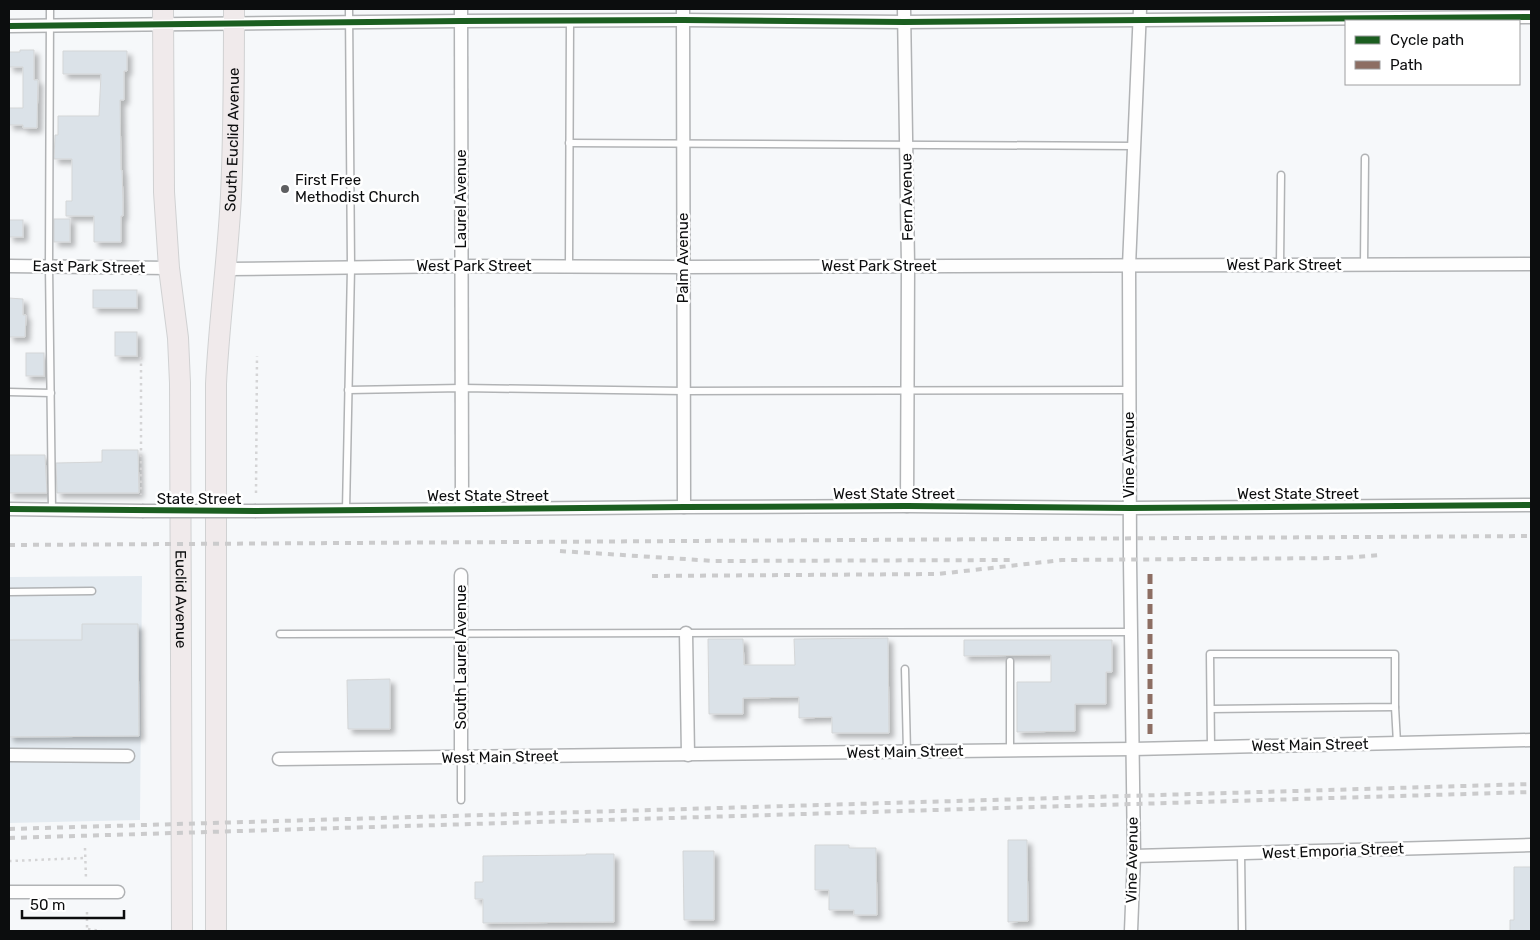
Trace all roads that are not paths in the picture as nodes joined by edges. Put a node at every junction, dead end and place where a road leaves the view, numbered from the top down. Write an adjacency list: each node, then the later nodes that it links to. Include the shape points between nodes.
1 (50, 9): 14 (lane)
2 (349, 9): 12 (lane)
3 (904, 9): 11 (street, Fern Avenue)
4 (1140, 14): 9 (street); 11 (street); 18 (street, Vine Avenue)
5 (461, 15): 10 (street); 12 (street); 27 (street, Laurel Avenue)
6 (683, 15): 10 (street); 11 (street); 16 (street, Palm Avenue)
7 (234, 16): 8 (street, via 196,25); 12 (street); 32 (main road, South Euclid Avenue)
8 (163, 17): 14 (street); 31 (main road, via 164,192)
9 (1531, 17)
10 (570, 21): 15 (lane)
11 (904, 22): 17 (street, Fern Avenue)
12 (349, 23): 33 (lane)
13 (9, 26): 14 (street)
14 (50, 26): 26 (lane)
15 (569, 143): 16 (lane); 28 (lane)
16 (683, 144): 17 (lane); 30 (street, Palm Avenue)
17 (906, 145): 18 (lane); 22 (street, Fern Avenue)
18 (1134, 146): 29 (street, Vine Avenue)
19 (1365, 158): 24 (lane)
20 (1281, 175): 23 (lane)
21 (1531, 264): 24 (street, West Park Street)
22 (908, 265): 29 (street, West Park Street); 30 (street, West Park Street); 39 (street, Fern Avenue)
23 (1280, 265): 24 (street, West Park Street); 29 (street, West Park Street)
24 (1364, 265)
25 (9, 266): 26 (street, East Park Street)
26 (50, 266): 31 (street, East Park Street); 40 (lane)
27 (461, 266): 28 (street, West Park Street); 33 (street, West Park Street); 34 (street, Laurel Avenue)
28 (569, 266): 30 (street, West Park Street)
29 (1129, 266): 36 (street, Vine Avenue)
30 (683, 267): 37 (street, Palm Avenue)
31 (169, 268): 78 (main road, Euclid Avenue, via 180,383)
32 (227, 268): 33 (street, West Park Street); 79 (main road, via 216,384)
33 (351, 268): 35 (lane)
34 (462, 388): 35 (lane); 37 (lane); 44 (street, Laurel Avenue)
35 (348, 390): 48 (lane)
36 (1129, 390): 39 (lane); 45 (street, Vine Avenue)
37 (684, 391): 39 (lane); 43 (street, Palm Avenue)
38 (9, 392): 40 (lane)
39 (907, 392): 42 (street, Fern Avenue)
40 (51, 393): 47 (lane)
41 (1531, 505): 45 (street, West State Street)
42 (907, 506): 43 (street, West State Street); 45 (street, West State Street)
43 (684, 507): 44 (street, West State Street)
44 (462, 508): 48 (street, West State Street)
45 (1130, 508): 53 (street, Vine Avenue)
46 (9, 509): 47 (street, State Street)
47 (52, 510): 49 (street, State Street, bridge)
48 (346, 510): 49 (street, West State Street)
49 (256, 511)
50 (461, 575): 56 (street, South Laurel Avenue)
51 (92, 591): 52 (lane)
52 (9, 592)
53 (1131, 632): 54 (lane); 64 (street, Vine Avenue)
54 (686, 633): 56 (lane); 67 (street)
55 (280, 634): 56 (lane)
56 (461, 634): 70 (street, South Laurel Avenue)
57 (1010, 661): 65 (lane)
58 (905, 669): 66 (lane)
59 (1395, 707): 60 (lane); 60 (lane, via 1394,654 1210,654); 62 (lane)
60 (1211, 709): 63 (lane)
61 (1531, 740): 62 (street, West Main Street)
62 (1397, 743): 63 (street, West Main Street)
63 (1211, 748): 64 (street, West Main Street)
64 (1133, 749): 65 (street, West Main Street); 75 (street, Vine Avenue)
65 (1010, 751): 66 (street, West Main Street)
66 (907, 752): 67 (street, West Main Street)
67 (688, 754): 70 (street, West Main Street)
68 (9, 755): 69 (street)
69 (128, 756)
70 (461, 757): 71 (street, West Main Street); 72 (lane, South Laurel Avenue)
71 (279, 759)
72 (462, 800)
73 (1531, 845): 74 (street, West Emporia Street)
74 (1241, 853): 75 (street, West Emporia Street); 81 (lane)
75 (1134, 856): 80 (street, Vine Avenue)
76 (9, 892): 77 (street)
77 (118, 892)
78 (182, 931)
79 (216, 931)
80 (1131, 931)
81 (1242, 931)

